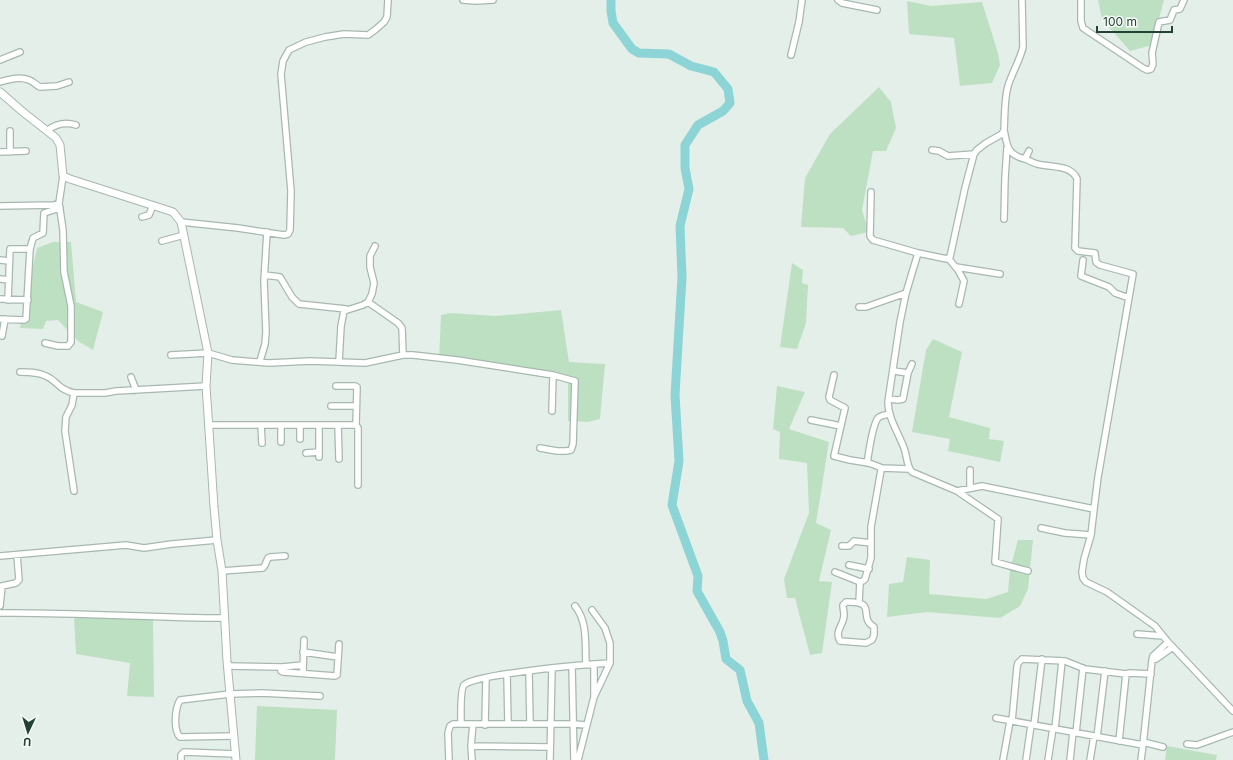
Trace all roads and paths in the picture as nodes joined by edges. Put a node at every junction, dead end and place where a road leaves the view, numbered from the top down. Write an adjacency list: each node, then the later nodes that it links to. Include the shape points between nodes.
1 (388, 0): 37 (street, via 387,17 368,35 344,34 325,37 288,50 285,55 281,74 291,191 290,230 284,235)
2 (463, 0): 3 (street)
3 (493, 0)
4 (802, 0): 12 (street)
5 (838, 0): 9 (street, via 842,3)
6 (1022, 0): 19 (street, via 1023,47 1007,88)
7 (1081, 0): 8 (street, via 1083,28 1147,70 1153,64 1152,53 1159,22 1170,20 1174,10 1180,9)
8 (1184, 0)
9 (857, 3): 10 (street)
10 (877, 10)
11 (20, 52): 13 (street)
12 (791, 55)
13 (0, 60)
14 (0, 82): 15 (street, via 10,79 30,80 40,87)
15 (69, 82)
16 (0, 92): 18 (street)
17 (76, 126): 18 (street, via 54,125)
18 (48, 130): 29 (street, via 59,142)
19 (1004, 130): 21 (street); 27 (street)
20 (10, 132): 26 (street)
21 (1007, 148): 28 (street); 35 (street)
22 (932, 150): 27 (street, via 948,156)
23 (26, 151): 26 (street)
24 (1029, 151): 28 (street)
25 (0, 152): 26 (street)
26 (10, 152)
27 (974, 154): 43 (street, via 952,253)
28 (1025, 159): 53 (street, via 1075,174 1075,248 1078,251 1095,254 1096,262 1100,265 1133,274)
29 (64, 176): 31 (street); 33 (street)
30 (871, 192): 42 (street, via 870,236 873,240)
31 (152, 205): 34 (street, via 149,215); 36 (street, via 173,212)
32 (0, 206): 33 (street)
33 (60, 206): 41 (street, via 44,212 44,232 34,238); 63 (street, via 64,272 71,306 71,342 68,346)
34 (142, 217)
35 (1004, 220)
36 (181, 222): 37 (street); 38 (street)
37 (267, 232): 49 (street)
38 (184, 235): 39 (street); 64 (street)
39 (162, 241)
40 (375, 246): 57 (street, via 370,256 374,283)
41 (30, 250): 46 (street, via 10,249); 56 (street)
42 (918, 253): 43 (street); 52 (street)
43 (948, 258): 47 (street)
44 (0, 260): 46 (street)
45 (1083, 260): 53 (street, via 1081,276)
46 (9, 261): 51 (street)
47 (956, 268): 48 (street); 58 (street, via 964,283)
48 (1000, 274)
49 (265, 275): 60 (street, via 280,277 299,304); 67 (street, via 266,332)
50 (0, 280): 51 (street)
51 (9, 280): 55 (street)
52 (906, 293): 59 (street, via 866,308); 70 (street)
53 (1129, 298): 108 (street)
54 (0, 299): 55 (street)
55 (8, 300): 56 (street)
56 (28, 300): 61 (street, via 25,320)
57 (368, 302): 60 (street, via 360,307); 66 (street, via 402,328)
58 (958, 304)
59 (859, 307)
60 (346, 309): 68 (street, via 341,326)
61 (3, 319): 62 (street)
62 (2, 336)
63 (45, 344)
64 (208, 353): 65 (street); 67 (street, via 232,360); 76 (street)
65 (171, 354)
66 (403, 355): 68 (street, via 365,363); 73 (street, via 457,360)
67 (260, 361): 68 (street)
68 (339, 362)
69 (912, 364): 72 (street)
70 (894, 371): 72 (street); 80 (street)
71 (20, 372): 79 (street, via 46,375 63,390)
72 (908, 373): 80 (street, via 903,399)
73 (553, 375): 83 (street); 97 (street, via 575,381 574,444 571,450 566,451)
74 (834, 375): 93 (street, via 829,397 831,402 845,408)
75 (131, 377): 78 (street)
76 (206, 386): 78 (street); 87 (street)
77 (336, 386): 82 (street, via 357,387)
78 (136, 390): 79 (street)
79 (74, 393): 106 (street, via 65,422)
80 (889, 399): 84 (street)
81 (331, 406): 82 (street)
82 (356, 406): 92 (street)
83 (552, 411)
84 (890, 414): 100 (street, via 876,420); 102 (street, via 906,452)
85 (812, 420): 93 (street)
86 (319, 424): 90 (street); 91 (street); 98 (street, via 319,455)
87 (208, 425): 88 (street); 111 (street)
88 (261, 425): 89 (street); 96 (street)
89 (281, 425): 90 (street); 95 (street)
90 (300, 425): 94 (street)
91 (338, 425): 92 (street); 99 (street)
92 (356, 425): 104 (street)
93 (841, 426): 100 (street, via 834,456)
94 (300, 439)
95 (281, 442)
96 (262, 443)
97 (540, 448)
98 (306, 452)
99 (339, 459)
100 (867, 463): 101 (street)
101 (882, 468): 102 (street); 112 (street, via 871,527)
102 (909, 469): 107 (street)
103 (970, 470): 105 (street)
104 (358, 485)
105 (970, 488): 107 (street); 108 (street, via 982,486)
106 (74, 491)
107 (957, 491): 120 (street, via 998,519 995,562)
108 (1094, 509): 110 (street)
109 (1041, 528): 110 (street)
110 (1090, 535): 130 (street, via 1084,558 1083,578 1135,610)
111 (217, 540): 114 (street, via 144,548 126,545); 119 (street)
112 (871, 542): 113 (street, via 854,541 849,546); 118 (street)
113 (842, 546)
114 (17, 555): 115 (street); 124 (street, via 19,580 2,586)
115 (0, 556)
116 (285, 556): 119 (street, via 268,558 263,568)
117 (849, 564): 118 (street)
118 (869, 569): 122 (street, via 865,579)
119 (222, 571): 128 (street)
120 (1028, 571)
121 (835, 572): 122 (street)
122 (860, 582): 123 (street)
123 (859, 603): 123 (street, via 865,606 868,612 866,619 874,627 872,640 866,643 840,641 838,631 843,622 843,605 846,602)
124 (0, 606)
125 (575, 606): 141 (street, via 583,620)
126 (592, 610): 140 (street, via 605,628 610,643)
127 (0, 613): 128 (street)
128 (225, 618): 144 (street)
129 (1137, 634): 130 (street)
130 (1163, 636): 132 (street)
131 (304, 640): 135 (street)
132 (1168, 642): 134 (street); 139 (street)
133 (339, 644): 136 (street)
134 (1173, 647): 139 (street); 159 (street)
135 (303, 652): 136 (street); 143 (street)
136 (338, 657): 151 (street, via 336,675)
137 (1042, 659): 138 (street); 161 (street, via 1022,659 1018,663); 170 (street)
138 (1062, 660): 148 (street); 171 (street)
139 (1152, 660): 153 (street)
140 (610, 663): 142 (street); 158 (street)
141 (586, 664): 142 (street); 145 (street)
142 (594, 664): 158 (street)
143 (303, 665): 146 (street); 151 (street)
144 (227, 666): 146 (street); 156 (street)
145 (572, 666): 147 (street); 167 (street)
146 (282, 667): 151 (street, via 283,672)
147 (552, 668): 149 (street); 166 (street)
148 (1083, 668): 150 (street); 172 (street)
149 (529, 671): 154 (street); 165 (street)
150 (1105, 671): 152 (street); 175 (street)
151 (303, 673)
152 (1126, 674): 153 (street); 176 (street)
153 (1151, 674): 177 (street)
154 (507, 675): 155 (street); 164 (street)
155 (486, 678): 162 (street, via 463,686); 168 (street)
156 (230, 694): 157 (street); 174 (street); 174 (street, via 180,700 176,710 176,732 180,737)
157 (320, 696)
158 (594, 697): 169 (street)
159 (1233, 711)
160 (996, 718): 161 (street)
161 (1011, 721): 170 (street); 188 (street)
162 (461, 724): 163 (street); 185 (street, via 453,724 449,728)
163 (473, 724): 168 (street); 179 (street)
164 (508, 724): 165 (street); 168 (street)
165 (530, 724): 166 (street)
166 (550, 724): 167 (street); 180 (street)
167 (574, 724): 169 (street); 183 (street)
168 (485, 725)
169 (587, 725): 183 (street)
170 (1033, 725): 171 (street); 189 (street)
171 (1054, 729): 172 (street); 190 (street)
172 (1075, 732): 175 (street); 191 (street)
173 (1233, 732): 178 (street, via 1197,745)
174 (234, 736): 182 (street)
175 (1095, 736): 176 (street); 192 (street)
176 (1120, 741): 177 (street)
177 (1143, 744): 181 (street); 193 (street)
178 (1187, 744)
179 (471, 746): 180 (street); 186 (street)
180 (550, 747): 187 (street)
181 (1163, 747)
182 (236, 757): 184 (street, via 184,752 181,754)
183 (576, 759)
184 (181, 760)
185 (448, 760)
186 (472, 760)
187 (550, 760)
188 (1003, 760)
189 (1026, 760)
190 (1048, 760)
191 (1070, 760)
192 (1090, 760)
193 (1142, 760)

